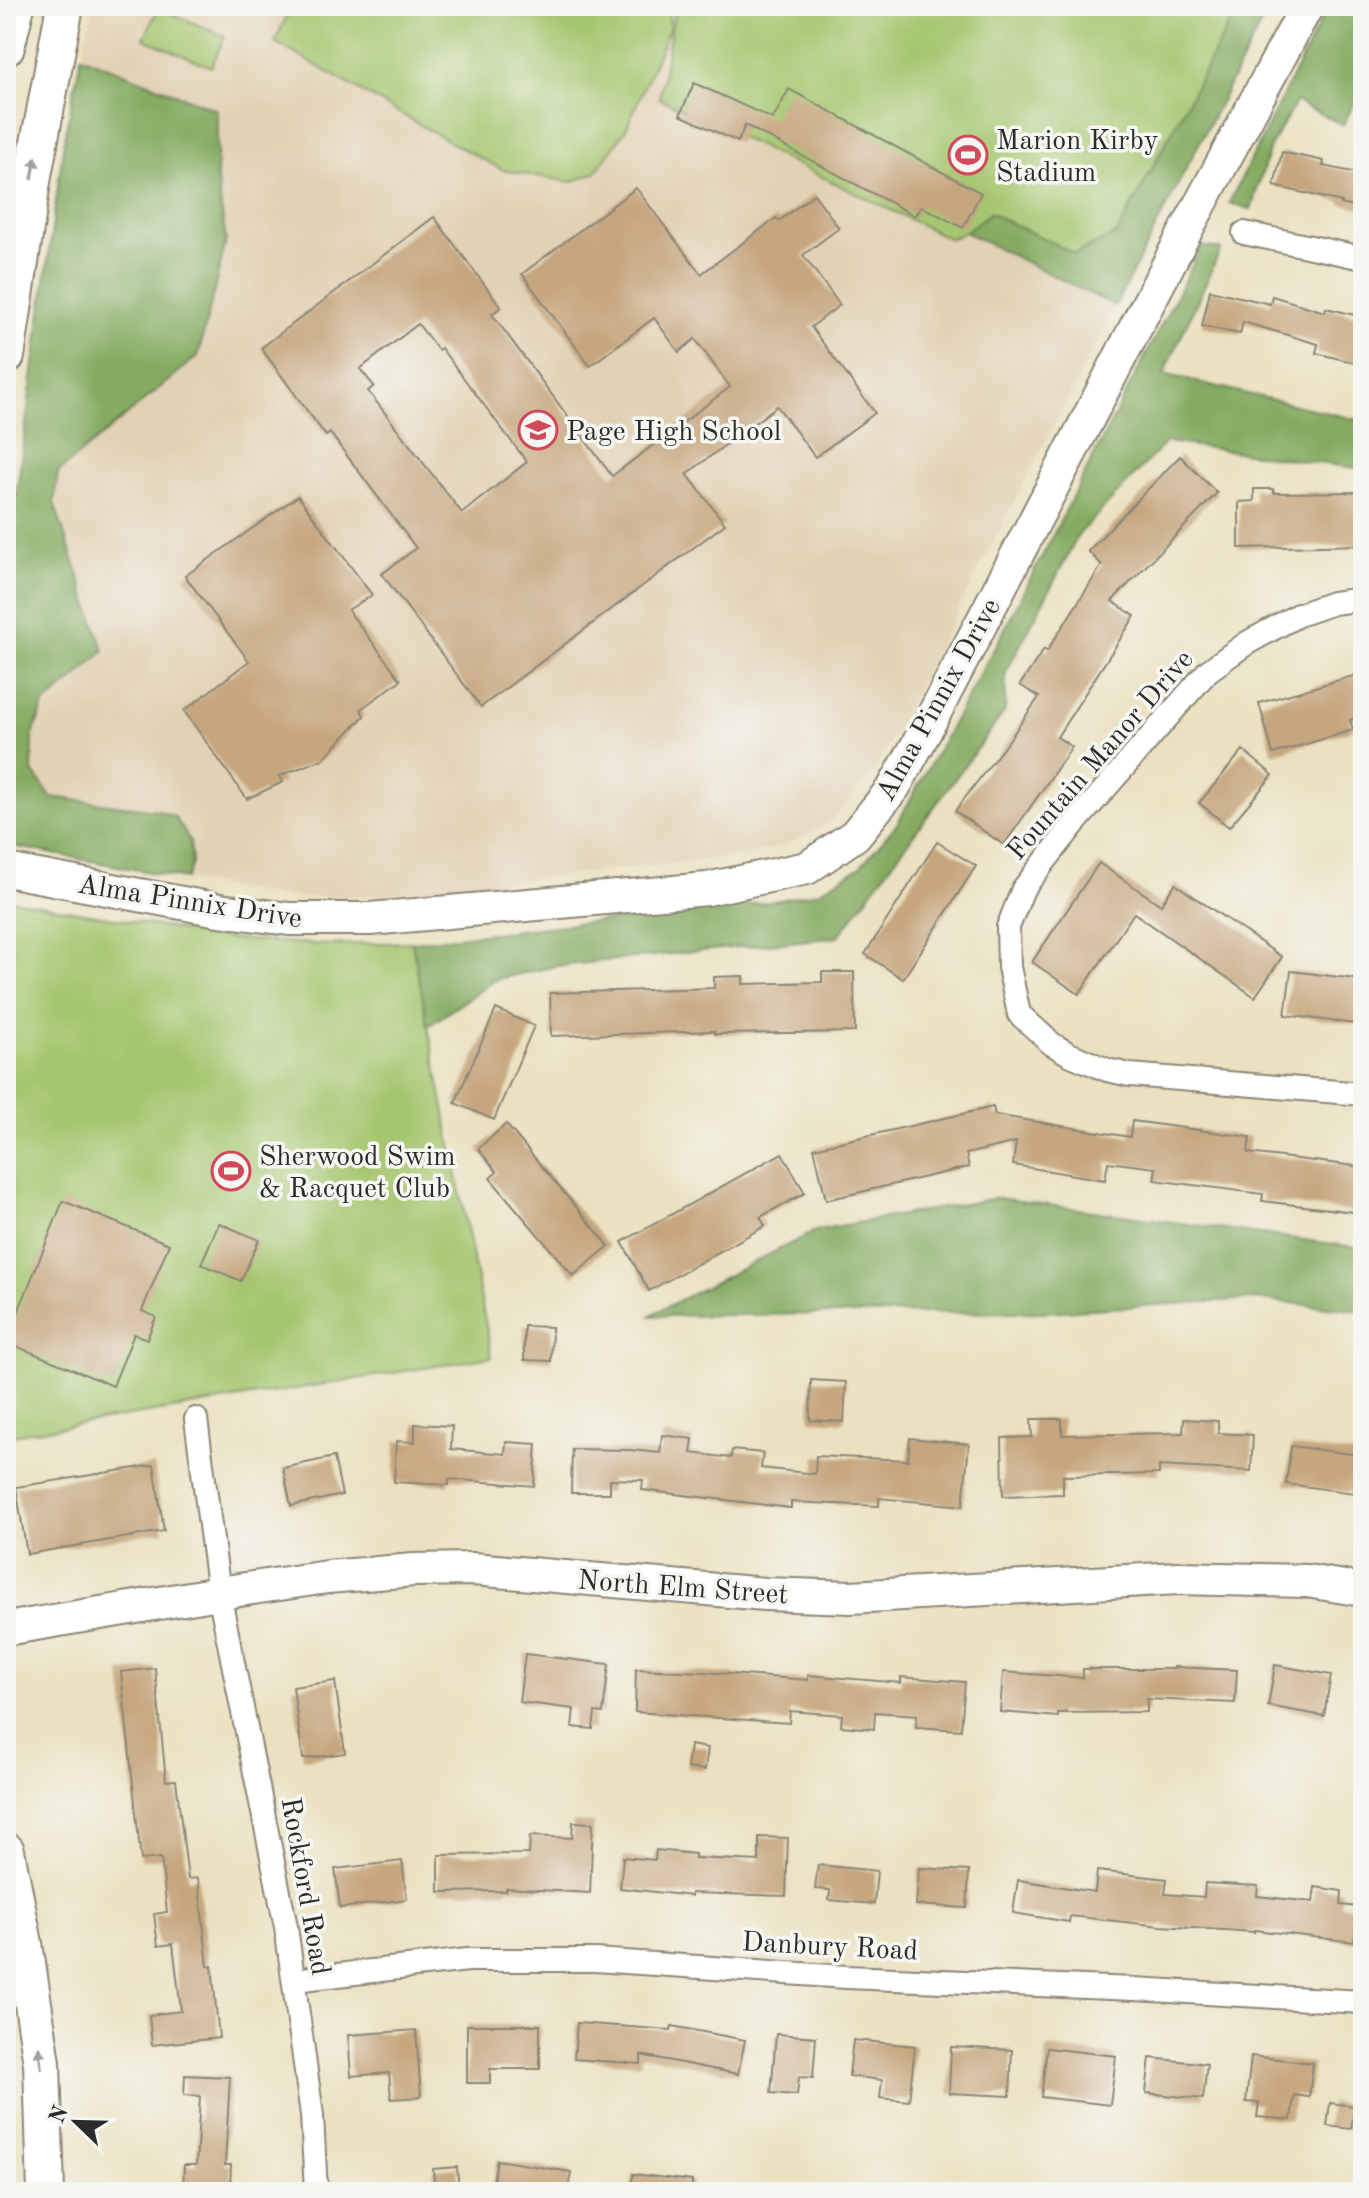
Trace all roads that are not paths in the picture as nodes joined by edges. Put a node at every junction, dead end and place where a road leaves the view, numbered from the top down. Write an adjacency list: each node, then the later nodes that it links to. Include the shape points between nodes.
1 (16, 6): 4 (main road)
2 (65, 6): 7 (main road, one-way to 2)
3 (1307, 6): 9 (street, Alma Pinnix Drive, via 894,787 855,835 807,868 707,889 364,919 289,919 219,910)
4 (6, 47)
5 (1244, 233): 6 (street)
6 (1363, 258)
7 (6, 356)
8 (1363, 599): 10 (street, Fountain Manor Drive, via 1298,615 1208,671 1023,889 1008,927 1009,967 1019,1014 1069,1054 1130,1075)
9 (6, 870)
10 (1363, 1094)
11 (196, 1419): 13 (street, Rockford Road)
12 (1363, 1590): 13 (street, North Elm Street, via 1307,1581 1178,1578 851,1597 473,1569 327,1577)
13 (219, 1593): 14 (street, North Elm Street); 16 (street, Rockford Road)
14 (6, 1629)
15 (6, 1851): 18 (main road, one-way to 15, via 42,2063)
16 (294, 1980): 17 (street, Danbury Road, via 468,1960 595,1960); 19 (street, Rockford Road)
17 (1363, 2002)
18 (46, 2192)
19 (316, 2192)

